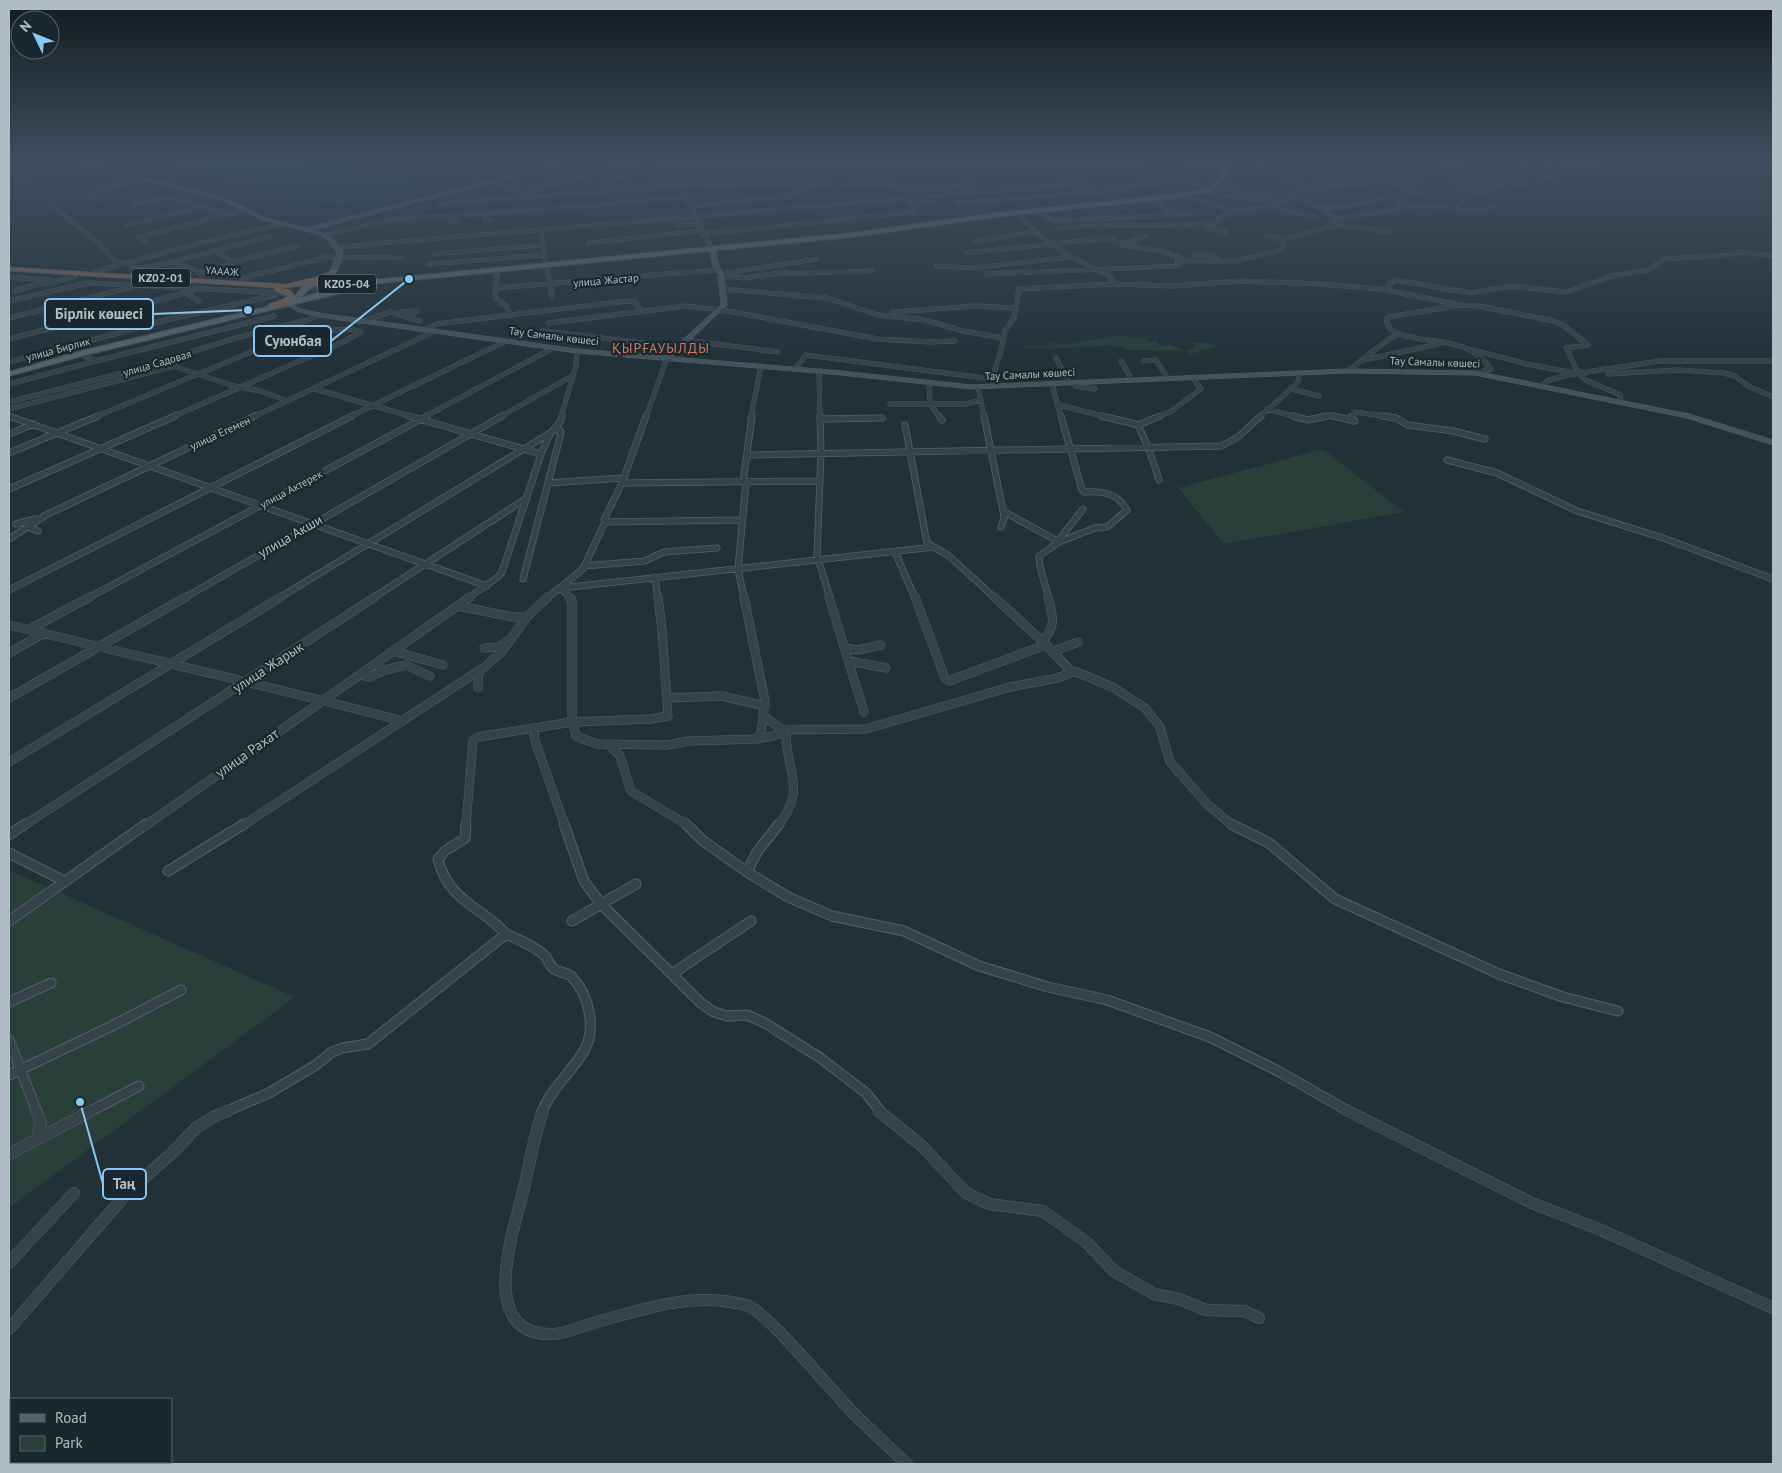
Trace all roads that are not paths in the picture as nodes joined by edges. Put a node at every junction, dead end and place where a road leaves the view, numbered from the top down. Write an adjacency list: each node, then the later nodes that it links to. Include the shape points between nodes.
1 (78, 228): 42 (street, via 117,262)
2 (175, 228): 27 (street, via 138,237)
3 (266, 228): 28 (street)
4 (297, 228): 15 (street)
5 (315, 228): 15 (street)
6 (356, 228): 21 (street)
7 (568, 228): 16 (street)
8 (700, 228): 20 (street)
9 (755, 228): 20 (street)
10 (913, 228): 35 (main road, KZ05-04)
11 (1031, 228): 17 (street)
12 (1213, 228): 18 (street)
13 (1324, 228): 25 (street)
14 (1356, 228): 19 (street)
15 (306, 230): 21 (street)
16 (541, 230): 32 (street); 34 (street)
17 (1035, 232): 26 (street); 30 (street)
18 (1226, 232)
19 (1391, 232)
20 (702, 233): 29 (street); 35 (street)
21 (325, 235): 34 (street)
22 (1267, 235): 25 (street)
23 (1145, 236): 31 (street)
24 (270, 237): 36 (street)
25 (1284, 240): 48 (street, via 1283,250 1235,261)
26 (976, 241)
27 (146, 243)
28 (200, 243): 36 (street); 42 (street)
29 (588, 243)
30 (1050, 243): 31 (street, via 1114,239); 37 (street); 44 (street)
31 (1120, 244): 47 (street, via 1161,251)
32 (543, 245): 38 (street); 39 (street)
33 (297, 246): 50 (street)
34 (337, 247): 43 (street)
35 (712, 249): 52 (main road, KZ05-04); 61 (street)
36 (215, 251): 49 (street); 50 (street)
37 (966, 253)
38 (434, 254)
39 (544, 255): 51 (street); 52 (street)
40 (1194, 255): 48 (street, via 1212,255)
41 (1773, 256): 76 (street, via 1740,252 1664,259 1648,270 1612,276 1566,292 1511,286 1470,293 1396,280 1391,282)
42 (152, 257): 60 (street)
43 (340, 257): 45 (street); 58 (street); 65 (street, via 317,259)
44 (1071, 257): 53 (street, via 973,268); 55 (street)
45 (402, 258)
46 (816, 259): 61 (street, улица Жастар)
47 (1188, 260): 48 (street); 55 (street, via 1177,261 1179,265 1175,266)
48 (1220, 261)
49 (171, 262): 50 (street, via 202,274); 54 (street)
50 (234, 262)
51 (428, 264)
52 (546, 265): 57 (main road, KZ05-04); 69 (street)
53 (936, 266)
54 (132, 268)
55 (1096, 269): 62 (street); 70 (street, via 1111,277)
56 (9, 270): 72 (highway, ҮАААЖ / KZ02-01)
57 (497, 270): 66 (main road, KZ05-04); 73 (street)
58 (334, 271): 66 (main road, via 349,279); 67 (street); 68 (street, via 331,277); 72 (highway, via 312,281)
59 (872, 271): 61 (street, via 791,272 744,278)
60 (94, 272)
61 (720, 273): 69 (street, улица Жастар); 75 (street)
62 (986, 274)
63 (9, 277): 77 (street, via 50,280)
64 (73, 278): 77 (street)
65 (243, 278)
66 (382, 281): 67 (main road, KZ05-04); 79 (main road, KZ05-04)
67 (343, 282): 68 (main road, KZ05-04); 79 (main road, KZ05-04, via 347,286)
68 (315, 283): 72 (highway, ҮАААЖ / KZ02-01); 78 (main road, KZ05-04)
69 (550, 284): 73 (street, улица Жастар); 83 (street)
70 (1114, 284): 76 (street, via 1166,286 1256,281); 90 (street, via 1020,289)
71 (136, 286): 74 (street); 84 (street, via 88,283); 99 (street)
72 (271, 287): 78 (highway, ҮАААЖ / KZ02-01); 89 (highway, via 286,291 291,296)
73 (495, 288): 97 (street, via 495,298 506,306)
74 (199, 289): 80 (street); 81 (street)
75 (722, 290): 91 (street, via 724,305); 94 (street, via 828,298)
76 (1388, 290): 88 (street)
77 (11, 291): 84 (street)
78 (304, 291): 82 (main road, KZ05-04); 87 (main road, KZ05-04)
79 (339, 292): 82 (main road, KZ05-04)
80 (185, 293): 86 (street); 110 (street)
81 (283, 293): 89 (street, via 288,297); 130 (street, улица Бирлик)
82 (323, 295): 87 (main road, KZ05-04)
83 (552, 296)
84 (17, 299): 85 (street)
85 (9, 301)
86 (199, 301)
87 (290, 302): 89 (main road, KZ05-04); 95 (street, Тау Самалы көшесі, via 299,310)
88 (1460, 305): 108 (street, via 1389,317 1386,320 1389,328); 141 (street, via 1563,325 1588,344 1566,348)
89 (272, 306): 122 (main road, KZ05-04)
90 (1016, 308): 94 (street, via 975,306); 109 (street)
91 (721, 309): 92 (street, via 677,306); 111 (street); 112 (street, via 911,342)
92 (642, 310): 97 (street, via 633,301); 103 (street)
93 (397, 312): 98 (street); 98 (street, via 417,310); 102 (street, via 387,312)
94 (873, 313): 109 (street, via 925,320)
95 (319, 315): 100 (street, улица Садовая); 102 (street, Тау Самалы көшесі)
96 (274, 316): 126 (street)
97 (511, 316): 104 (street, via 436,324)
98 (409, 317): 101 (street)
99 (9, 318)
100 (304, 321): 107 (street); 133 (street, улица Садовая)
101 (420, 321)
102 (359, 322): 104 (street, Тау Самалы көшесі)
103 (548, 322)
104 (424, 330): 105 (street, Тау Самалы көшесі)
105 (435, 331): 113 (street, Тау Самалы көшесі); 114 (street, улица Егемен)
106 (542, 331): 117 (street)
107 (292, 333): 138 (street); 152 (street, via 311,335 352,329 361,332)
108 (1396, 333): 116 (street); 125 (street)
109 (1003, 338): 147 (street)
110 (9, 339)
111 (685, 340): 117 (street); 121 (street)
112 (955, 340)
113 (506, 341): 118 (street, Тау Самалы көшесі); 166 (street)
114 (414, 342): 115 (street); 153 (street, улица Егемен)
115 (423, 344)
116 (1455, 345): 119 (street); 125 (street, via 1426,345)
117 (677, 347): 123 (street)
118 (553, 348): 120 (street, Тау Самалы көшесі); 172 (street, улица Актерек)
119 (1473, 350): 135 (street, via 1491,369); 141 (street)
120 (577, 351): 123 (street, Тау Самалы көшесі); 142 (street, улица Рахат)
121 (778, 352)
122 (80, 354): 126 (street); 140 (main road, KZ05-04)
123 (667, 358): 132 (street, Тау Самалы көшесі); 199 (street)
124 (1056, 358): 150 (street)
125 (1364, 360): 137 (street)
126 (96, 361): 148 (street)
127 (1121, 361): 145 (street)
128 (1143, 361): 144 (street, via 1156,360)
129 (1773, 361): 141 (street, via 1659,361)
130 (9, 362)
131 (138, 364): 133 (street)
132 (761, 366): 134 (street, Тау Самалы көшесі); 195 (street)
133 (144, 367): 163 (street, улица Садовая)
134 (795, 369): 136 (street, Тау Самалы көшесі); 147 (street, via 806,355)
135 (1475, 370): 137 (street, Тау Самалы көшесі); 151 (street, Тау Самалы көшесі)
136 (822, 371): 146 (street, Тау Самалы көшесі); 173 (street)
137 (1347, 371): 139 (street, Тау Самалы көшесі)
138 (199, 373): 152 (street); 168 (street, via 170,367); 179 (street)
139 (1298, 373): 143 (street, Тау Самалы көшесі); 155 (street, via 1299,380)
140 (9, 374)
141 (1581, 375): 151 (street, via 1549,380); 159 (street, via 1664,370 1724,373); 161 (street, via 1620,395)
142 (572, 376): 178 (street, улица Рахат, via 560,422); 181 (street, улица Акши)
143 (1193, 378): 144 (street, Тау Самалы көшесі); 177 (street, via 1201,389 1195,395 1172,407 1170,412)
144 (1168, 379): 145 (street, Тау Самалы көшесі)
145 (1132, 380): 150 (street, Тау Самалы көшесі)
146 (929, 383): 154 (street, Тау Самалы көшесі); 165 (street)
147 (992, 383): 149 (street, Тау Самалы көшесі); 154 (street, Тау Самалы көшесі)
148 (9, 384)
149 (1052, 384): 150 (street, Тау Самалы көшесі); 167 (street)
150 (1071, 384): 156 (street); 157 (street)
151 (1543, 385): 161 (street, Тау Самалы көшесі)
152 (239, 387): 162 (street); 187 (street)
153 (315, 388): 162 (street, улица Егемен); 166 (street)
154 (978, 388): 160 (street)
155 (1291, 388): 158 (street); 169 (street)
156 (1094, 389)
157 (1081, 391)
158 (1319, 396)
159 (1773, 397)
160 (980, 400): 165 (street, via 966,404); 190 (street)
161 (1621, 400): 184 (street, Тау Самалы көшесі, via 1689,416)
162 (288, 401): 197 (street, улица Егемен)
163 (9, 402)
164 (890, 404): 165 (street)
165 (930, 404): 174 (street)
166 (373, 405): 172 (street); 203 (street)
167 (1058, 405): 177 (street); 189 (street)
168 (9, 409)
169 (1267, 409): 182 (street, via 1303,419 1329,415 1354,421 1352,415 1362,412 1396,418 1408,426 1453,431); 185 (street, via 1238,438 1226,445)
170 (9, 416): 175 (street)
171 (882, 418): 173 (street)
172 (423, 419): 181 (street); 206 (street, улица Актерек)
173 (821, 420): 193 (street)
174 (942, 420)
175 (34, 424): 179 (street); 180 (street)
176 (905, 425): 192 (street)
177 (1139, 425): 186 (street)
178 (553, 431): 188 (street); 194 (street, улица Рахат); 202 (street, via 562,433)
179 (56, 432): 187 (street); 191 (street)
180 (9, 434)
181 (472, 434): 188 (street); 213 (street, улица Акши)
182 (1485, 439)
183 (1187, 440): 185 (street)
184 (1773, 442)
185 (1192, 447): 186 (street)
186 (1150, 448): 189 (street); 198 (street)
187 (100, 449): 197 (street); 204 (street)
188 (524, 449): 194 (street); 219 (street)
189 (1070, 450): 190 (street); 218 (street, via 1084,493 1117,496 1127,510 1107,527)
190 (990, 451): 192 (street); 208 (street)
191 (9, 452)
192 (911, 452): 193 (street); 220 (street, via 925,536 927,543)
193 (821, 453): 195 (street); 200 (street)
194 (541, 454): 205 (street, улица Рахат)
195 (748, 455): 201 (street)
196 (1447, 460): 229 (street, via 1497,473 1577,511 1666,539)
197 (149, 466): 203 (street); 209 (street, улица Егемен)
198 (1159, 480)
199 (623, 481): 201 (street); 202 (street); 211 (street)
200 (820, 481): 201 (street); 223 (street)
201 (745, 482): 210 (street)
202 (548, 483): 228 (street)
203 (210, 488): 206 (street); 232 (street)
204 (9, 489)
205 (526, 498): 224 (street, улица Жарык); 230 (street, улица Рахат, via 502,572)
206 (260, 505): 213 (street); 236 (street, улица Актерек)
207 (1083, 509): 218 (street)
208 (1003, 511): 214 (street); 218 (street)
209 (46, 515): 212 (street); 215 (street, улица Егемен)
210 (741, 520): 211 (street); 226 (street)
211 (605, 522): 225 (street)
212 (16, 524)
213 (312, 524): 219 (street); 242 (street, улица Акши)
214 (1001, 526)
215 (28, 528): 216 (street); 217 (street, улица Егемен)
216 (38, 531)
217 (9, 539)
218 (1059, 541): 240 (street, via 1039,556 1038,564 1053,618 1052,631)
219 (368, 543): 224 (street); 249 (street)
220 (934, 547): 222 (street); 240 (street, via 949,556)
221 (716, 548): 225 (street, via 664,552 645,561)
222 (895, 552): 223 (street); 240 (street, via 945,678 949,681)
223 (818, 560): 226 (street); 244 (street)
224 (426, 564): 230 (street); 258 (street, улица Жарык)
225 (584, 566): 231 (street)
226 (738, 569): 227 (street); 263 (street)
227 (655, 578): 231 (street); 261 (street)
228 (522, 579)
229 (1773, 579)
230 (487, 586): 233 (street, улица Рахат)
231 (561, 588): 234 (street); 267 (street, via 572,600)
232 (9, 590)
233 (458, 606): 234 (street); 245 (street, улица Рахат)
234 (526, 617): 238 (street)
235 (9, 625): 236 (street)
236 (30, 629): 237 (street)
237 (44, 633): 242 (street); 247 (street)
238 (511, 639): 243 (street, via 499,647); 254 (street)
239 (1078, 642): 246 (street)
240 (1043, 643): 246 (street)
241 (881, 645): 244 (street, via 858,650)
242 (99, 646): 249 (street); 260 (street, улица Акши)
243 (484, 648)
244 (845, 648): 248 (street)
245 (393, 651): 250 (street, улица Рахат); 251 (street)
246 (1052, 652): 255 (street)
247 (9, 654)
248 (849, 661): 252 (street); 264 (street)
249 (169, 664): 258 (street); 272 (street)
250 (375, 664): 253 (street); 256 (street, улица Рахат)
251 (443, 665)
252 (886, 668)
253 (385, 670): 256 (street, via 370,677); 257 (street, via 406,665)
254 (479, 670): 259 (street); 266 (street)
255 (1072, 672): 269 (street, via 866,729); 288 (street, via 1114,688 1145,708 1160,726 1170,762 1207,804 1235,827 1269,843 1335,899 1499,974 1563,997)
256 (360, 675): 262 (street, улица Рахат)
257 (430, 676)
258 (248, 682): 262 (street); 273 (street, улица Жарык)
259 (478, 688)
260 (9, 698)
261 (668, 698): 263 (street, via 722,696); 267 (street, via 669,715 664,717)
262 (324, 700): 266 (street); 277 (street, улица Рахат)
263 (765, 706): 265 (street)
264 (864, 712)
265 (763, 715): 269 (street); 270 (street)
266 (402, 721): 275 (street)
267 (572, 722): 268 (street); 271 (street, via 576,736 581,740)
268 (535, 729): 279 (street, via 534,738 584,881); 283 (street, via 474,739 465,838 438,859 439,867 451,885)
269 (781, 731): 270 (street, via 770,738); 276 (street, via 786,737 786,751 792,766 794,794 778,824 750,861)
270 (757, 739): 271 (street, via 688,741 668,745)
271 (608, 744): 276 (street, via 620,756 631,790 691,827 702,840)
272 (9, 762)
273 (9, 835)
274 (9, 853): 277 (street)
275 (168, 871)
276 (747, 872): 297 (street, via 788,898 832,916 904,932 979,966 1107,1000 1210,1038 1278,1071 1363,1120 1532,1203 1601,1230)
277 (64, 881): 280 (street, улица Рахат)
278 (636, 884): 279 (street)
279 (601, 904): 281 (street); 284 (street)
280 (9, 921)
281 (572, 921)
282 (750, 921): 284 (street)
283 (506, 934): 299 (street, via 368,1044 332,1052 268,1093 212,1117 196,1128 127,1193); 300 (street, via 544,955 555,970 572,976 579,984 592,1025 586,1047 557,1086 541,1117 512,1230 505,1267 505,1294 509,1309 519,1324 531,1332 554,1334 675,1301 706,1299 748,1305 769,1321 843,1402)
284 (672, 974): 298 (street, via 714,1012 727,1016 747,1015 763,1022 851,1080 878,1110 922,1146 966,1193 997,1206 1043,1212 1086,1242 1132,1284 1154,1294 1179,1299 1206,1310 1244,1311)
285 (51, 983): 287 (street)
286 (181, 990): 290 (street)
287 (9, 1002)
288 (1618, 1011)
289 (9, 1040): 290 (street)
290 (19, 1070): 291 (street); 293 (street, via 41,1122)
291 (9, 1075)
292 (139, 1086): 293 (street)
293 (38, 1139): 294 (street)
294 (9, 1154)
295 (74, 1192): 296 (street)
296 (9, 1263)
297 (1773, 1308)
298 (1259, 1318)
299 (9, 1329)
300 (907, 1464)

